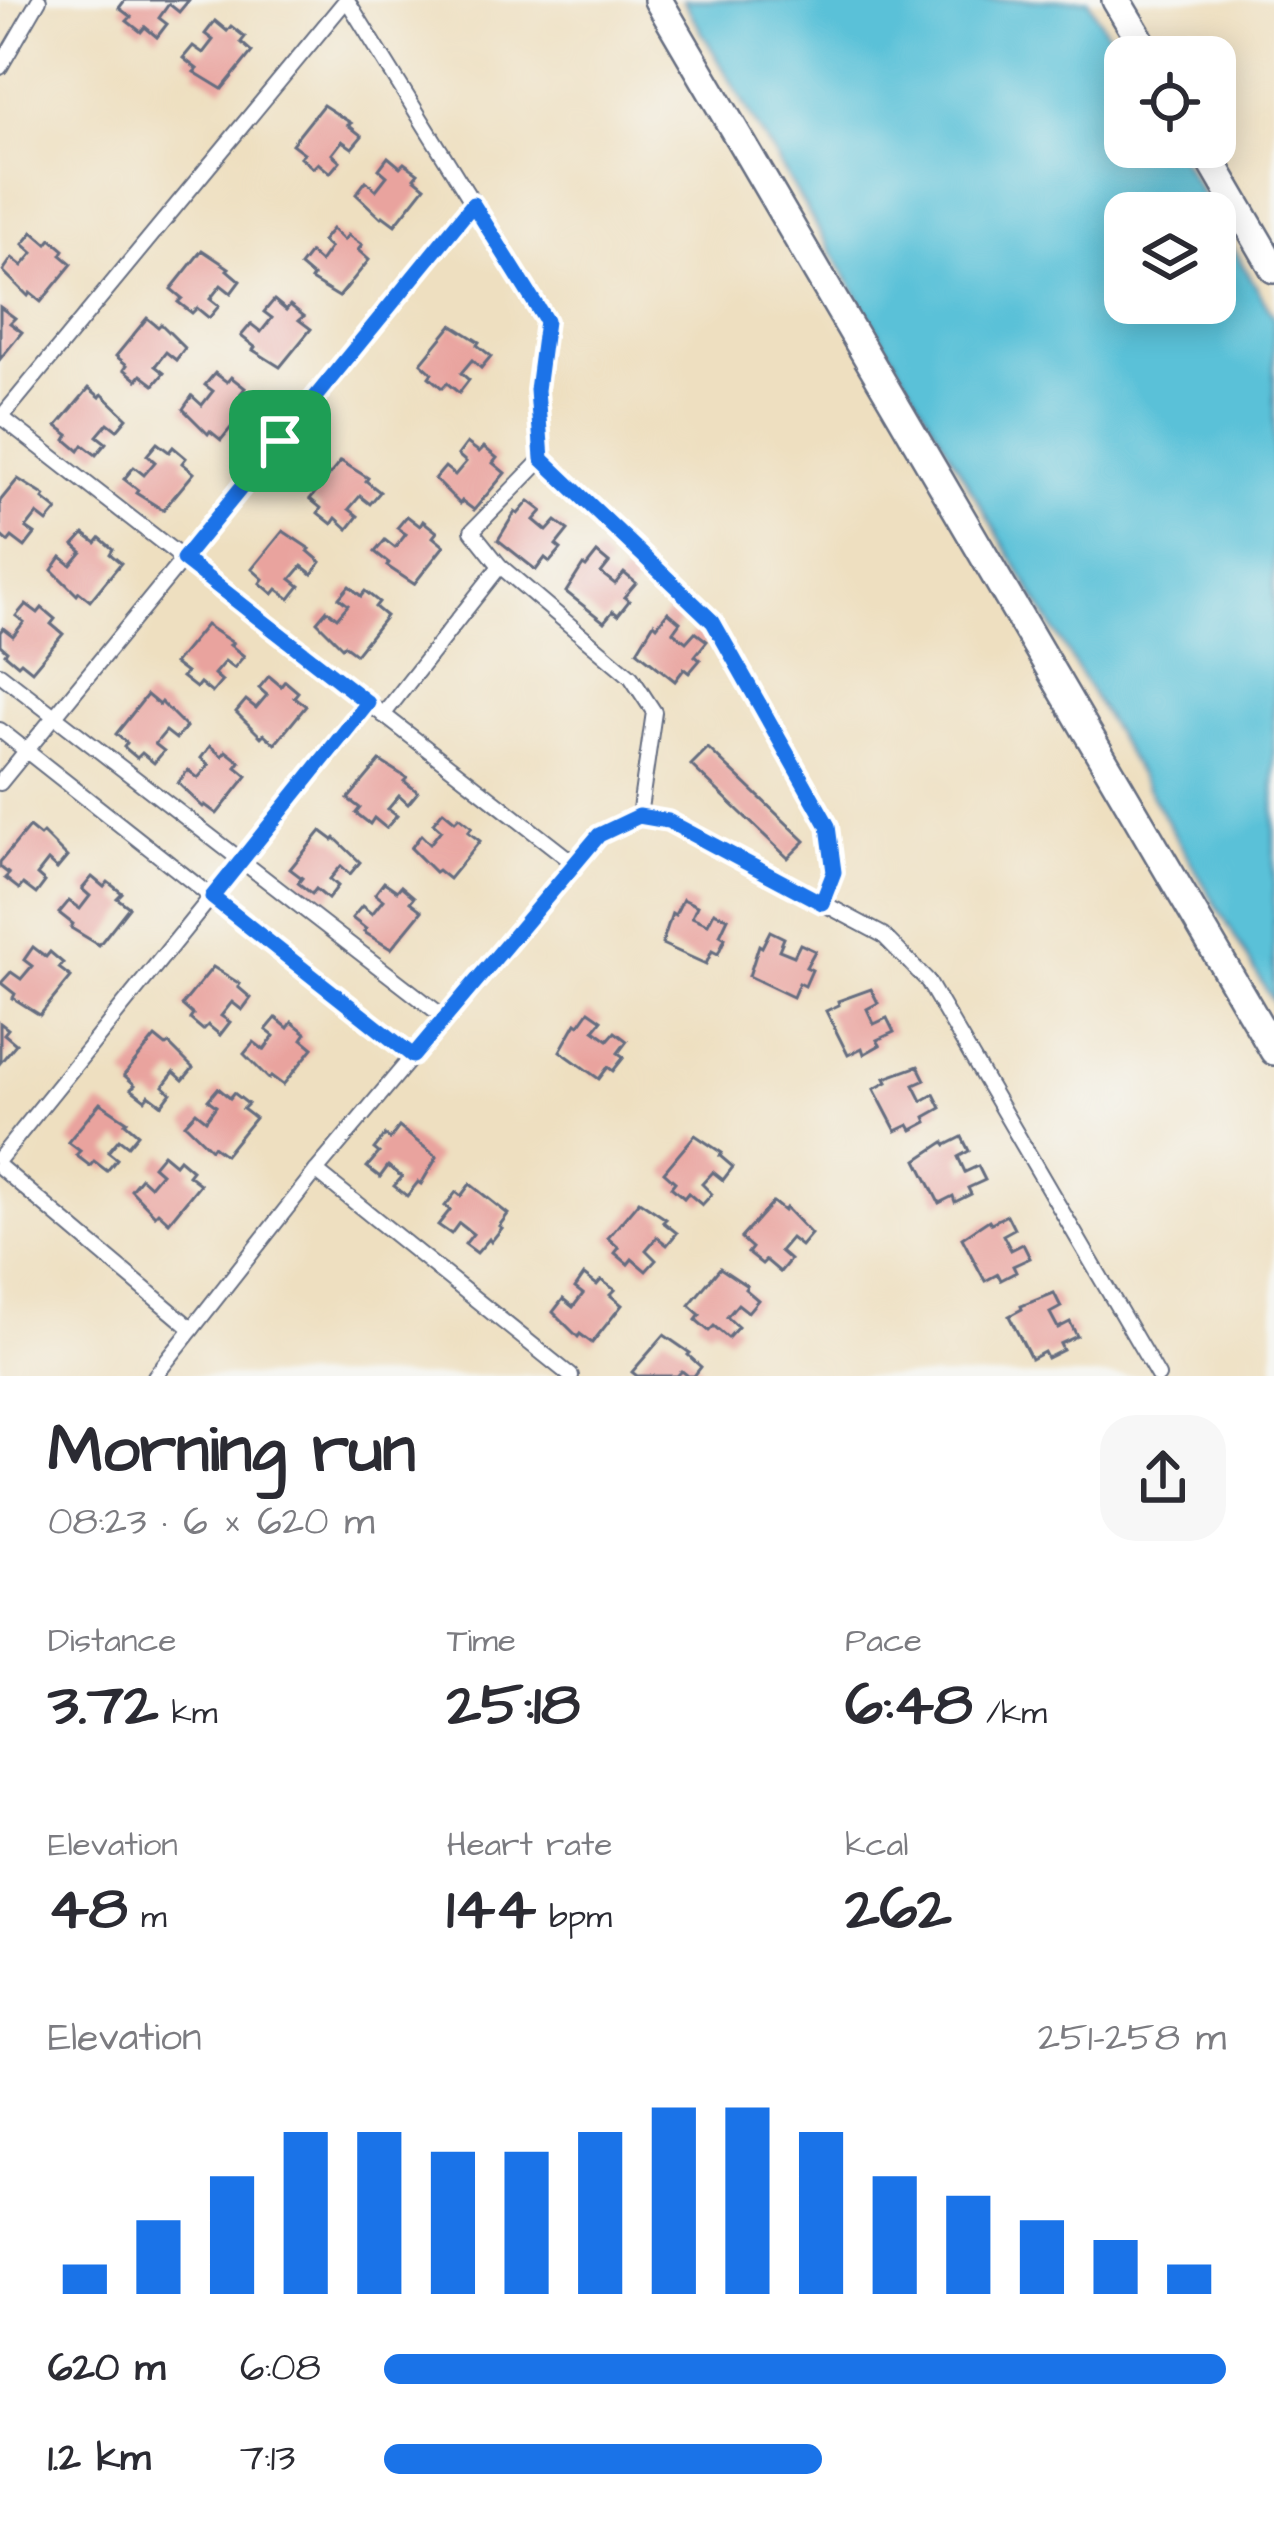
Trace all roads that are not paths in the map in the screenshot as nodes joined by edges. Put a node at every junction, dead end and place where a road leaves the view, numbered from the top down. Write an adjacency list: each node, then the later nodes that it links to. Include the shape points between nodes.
1 (39, 0): 6 (lane)
2 (346, 0): 8 (lane); 10 (lane)
3 (658, 0): 27 (street)
4 (1116, 0): 5 (street)
5 (1137, 36)
6 (0, 68)
7 (1214, 168): 9 (street)
8 (473, 204): 11 (lane, via 546,321 537,390); 12 (lane)
9 (1274, 269)
10 (0, 418): 12 (lane)
11 (542, 459): 13 (lane, via 472,531); 25 (lane, via 713,622 828,826 834,872)
12 (183, 559): 15 (lane); 17 (lane)
13 (500, 566): 16 (lane); 21 (lane, via 631,677 654,712)
14 (0, 674): 17 (lane)
15 (368, 703): 16 (lane); 22 (lane)
16 (383, 715): 23 (lane)
17 (55, 716): 19 (lane); 22 (lane)
18 (0, 730): 19 (lane)
19 (26, 751): 20 (lane); 24 (lane)
20 (0, 783)
21 (639, 816): 23 (lane, via 599,835); 25 (lane, via 668,821)
22 (241, 861): 24 (lane); 26 (lane)
23 (574, 864): 26 (lane)
24 (212, 897): 28 (lane); 29 (lane)
25 (822, 903): 34 (lane, via 883,935 927,980)
26 (445, 1018): 28 (lane)
27 (1274, 1051)
28 (413, 1056): 30 (lane)
29 (0, 1163): 31 (lane)
30 (316, 1171): 31 (lane); 33 (lane)
31 (192, 1329): 32 (lane)
32 (154, 1376)
33 (571, 1376)
34 (1158, 1376)

